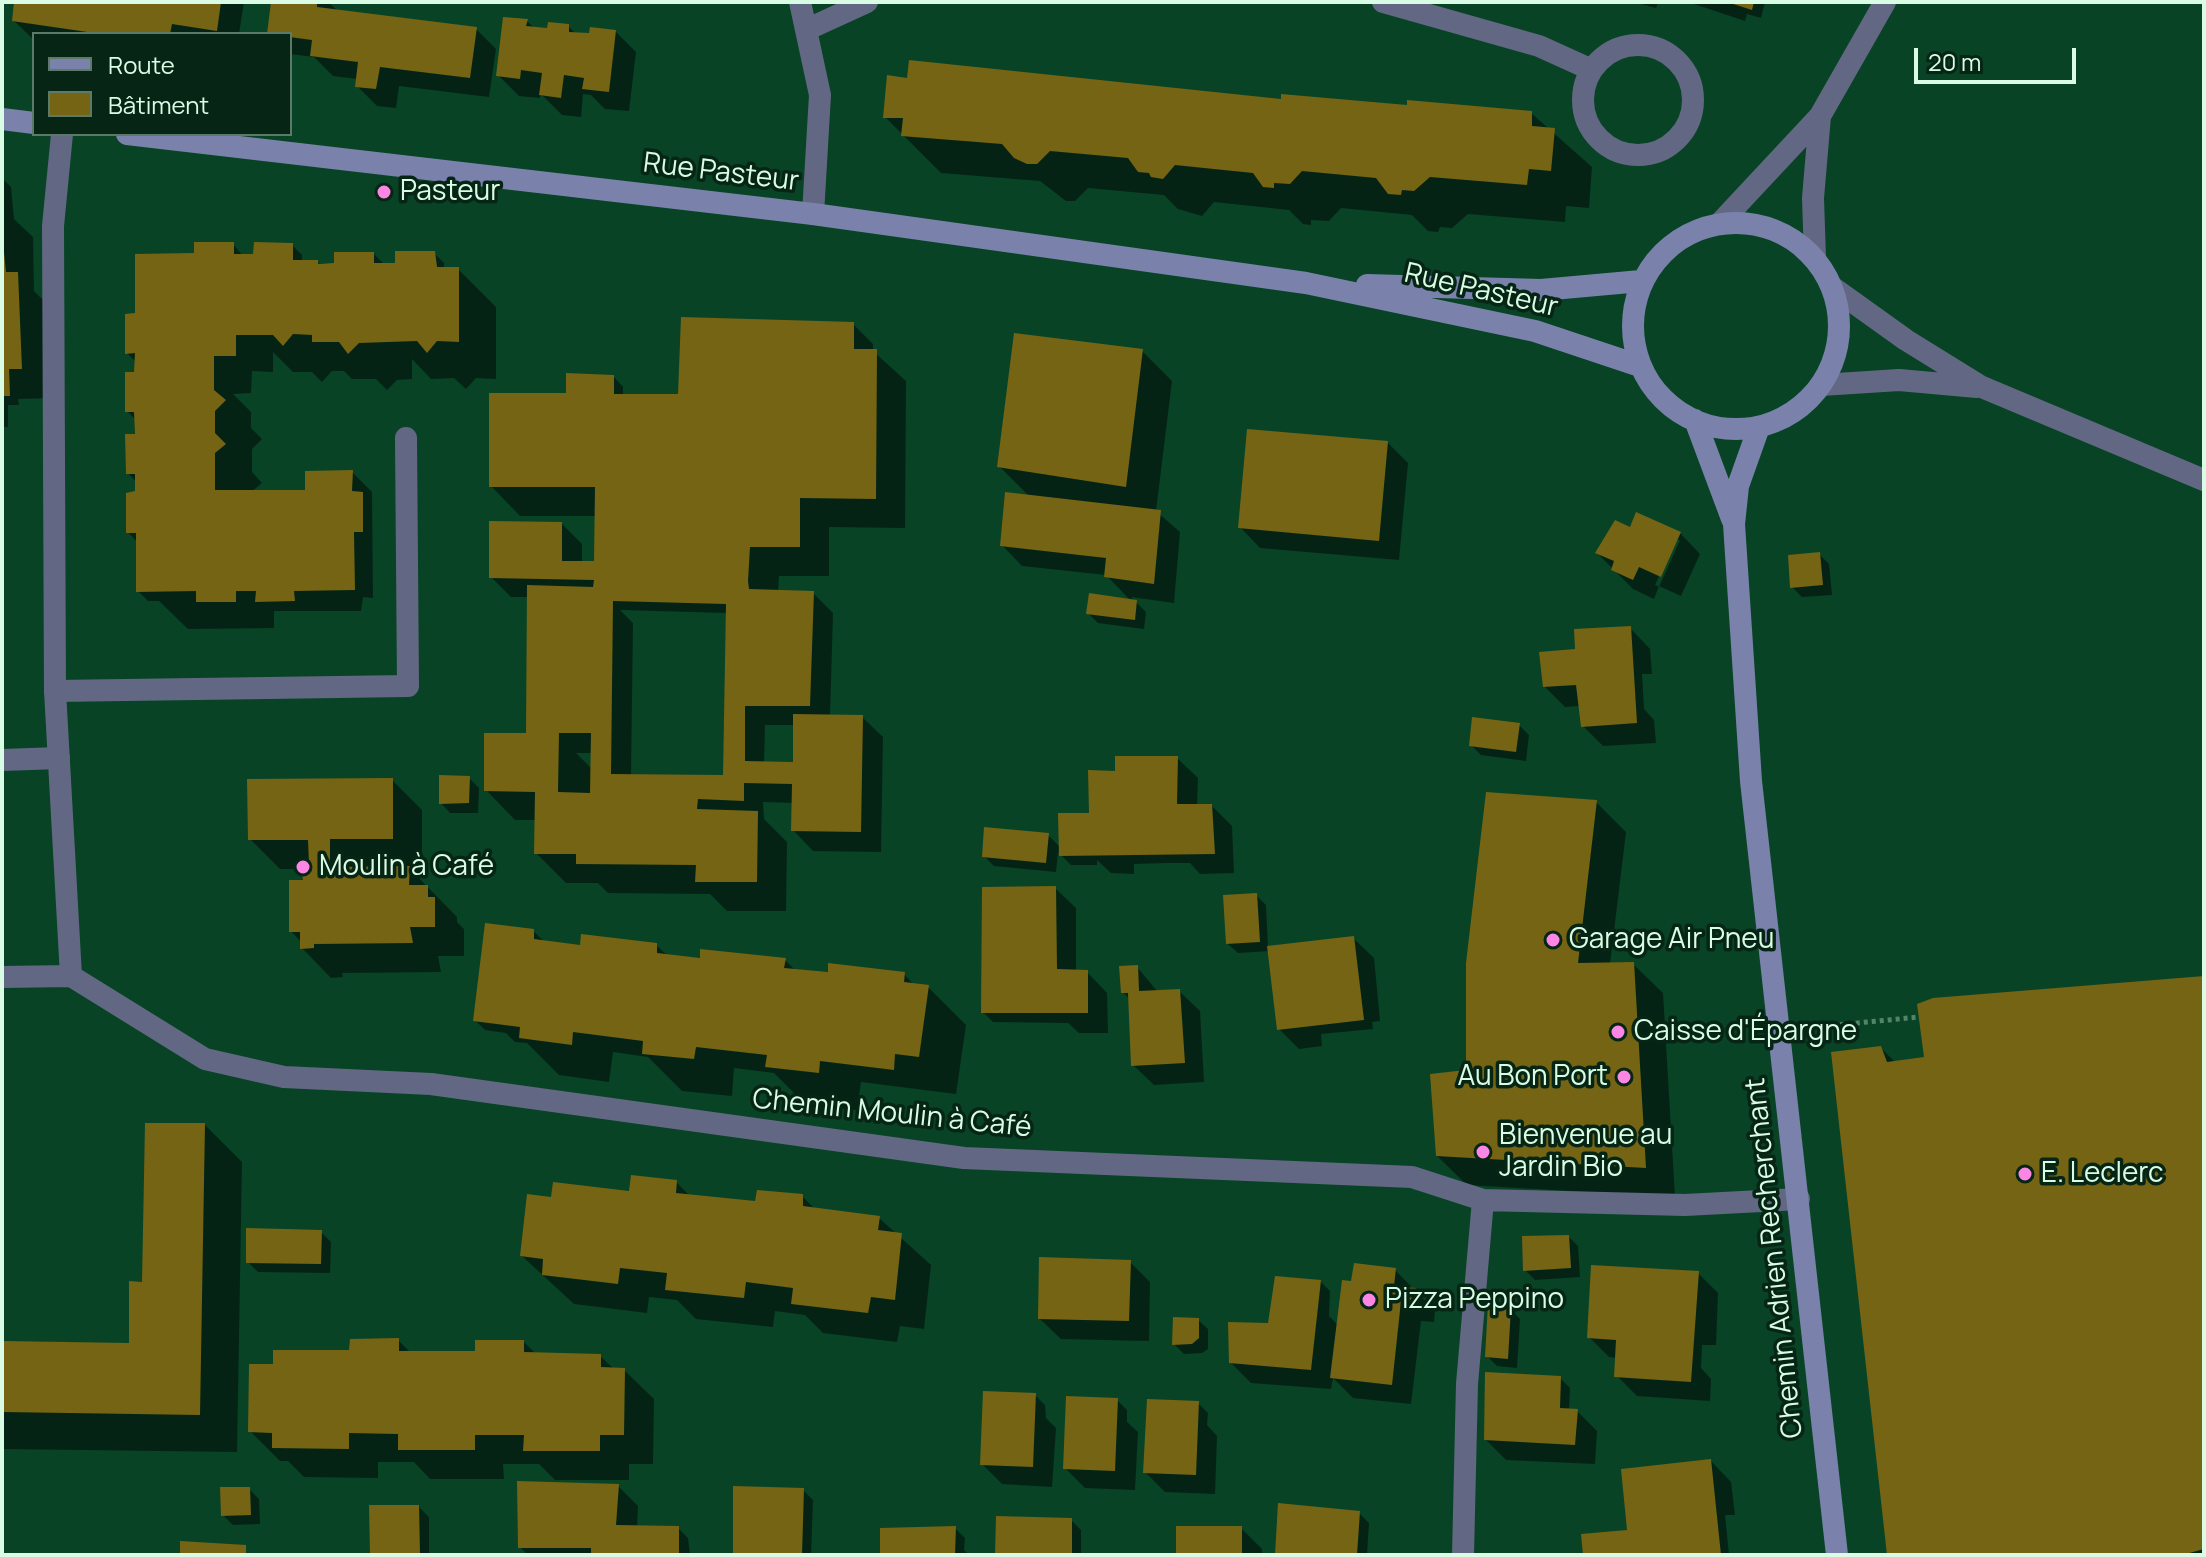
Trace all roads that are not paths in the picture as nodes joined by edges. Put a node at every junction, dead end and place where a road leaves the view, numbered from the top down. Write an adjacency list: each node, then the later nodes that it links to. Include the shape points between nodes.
1 (800, 2): 5 (street)
2 (867, 2): 5 (street)
3 (1383, 2): 6 (street, via 1539,46)
4 (1885, 2): 7 (street)
5 (808, 29): 12 (street, via 820,95)
6 (1592, 70): 6 (street, via 1584,86 1587,122 1612,148 1647,154 1664,148 1688,122 1691,86 1672,56 1637,44 1604,56)
7 (1820, 116): 13 (street); 14 (street, via 1813,198)
8 (2, 119): 9 (main road)
9 (32, 123)
10 (62, 136): 26 (street, via 53,226)
11 (144, 136): 12 (main road, Rue Pasteur)
12 (813, 214): 16 (main road, Rue Pasteur)
13 (1721, 222): 14 (main road, via 1755,224 1788,236); 15 (main road, via 1670,246)
14 (1815, 258): 17 (main road)
15 (1641, 281): 16 (main road, Rue Pasteur, via 1541,290); 18 (main road, via 1632,337)
16 (1306, 283): 18 (main road, Rue Pasteur, via 1535,331)
17 (1832, 287): 19 (main road, via 1840,320 1836,354); 20 (street)
18 (1640, 366): 21 (main road, via 1666,402)
19 (1821, 385): 20 (street, via 1899,380); 22 (main road, via 1805,405)
20 (1982, 387): 24 (street)
21 (1695, 420): 22 (main road, via 1734,430); 25 (main road, Chemin Adrien Recherchant)
22 (1759, 427): 25 (main road, Chemin Adrien Recherchant, via 1738,486)
23 (406, 438): 26 (street, via 408,686)
24 (2204, 480)
25 (1734, 524): 31 (main road, Chemin Adrien Recherchant, via 1751,781)
26 (55, 691): 27 (street)
27 (59, 758): 28 (street); 29 (street)
28 (2, 760)
29 (71, 976): 30 (street); 32 (street, Chemin Moulin à Café, via 205,1059 284,1077 431,1084 964,1158 1412,1177)
30 (2, 977)
31 (1799, 1199): 32 (street, Chemin Moulin à Café, via 1685,1205); 34 (main road, Chemin Adrien Recherchant)
32 (1483, 1200): 33 (street, via 1467,1384)
33 (1463, 1555)
34 (1837, 1555)

